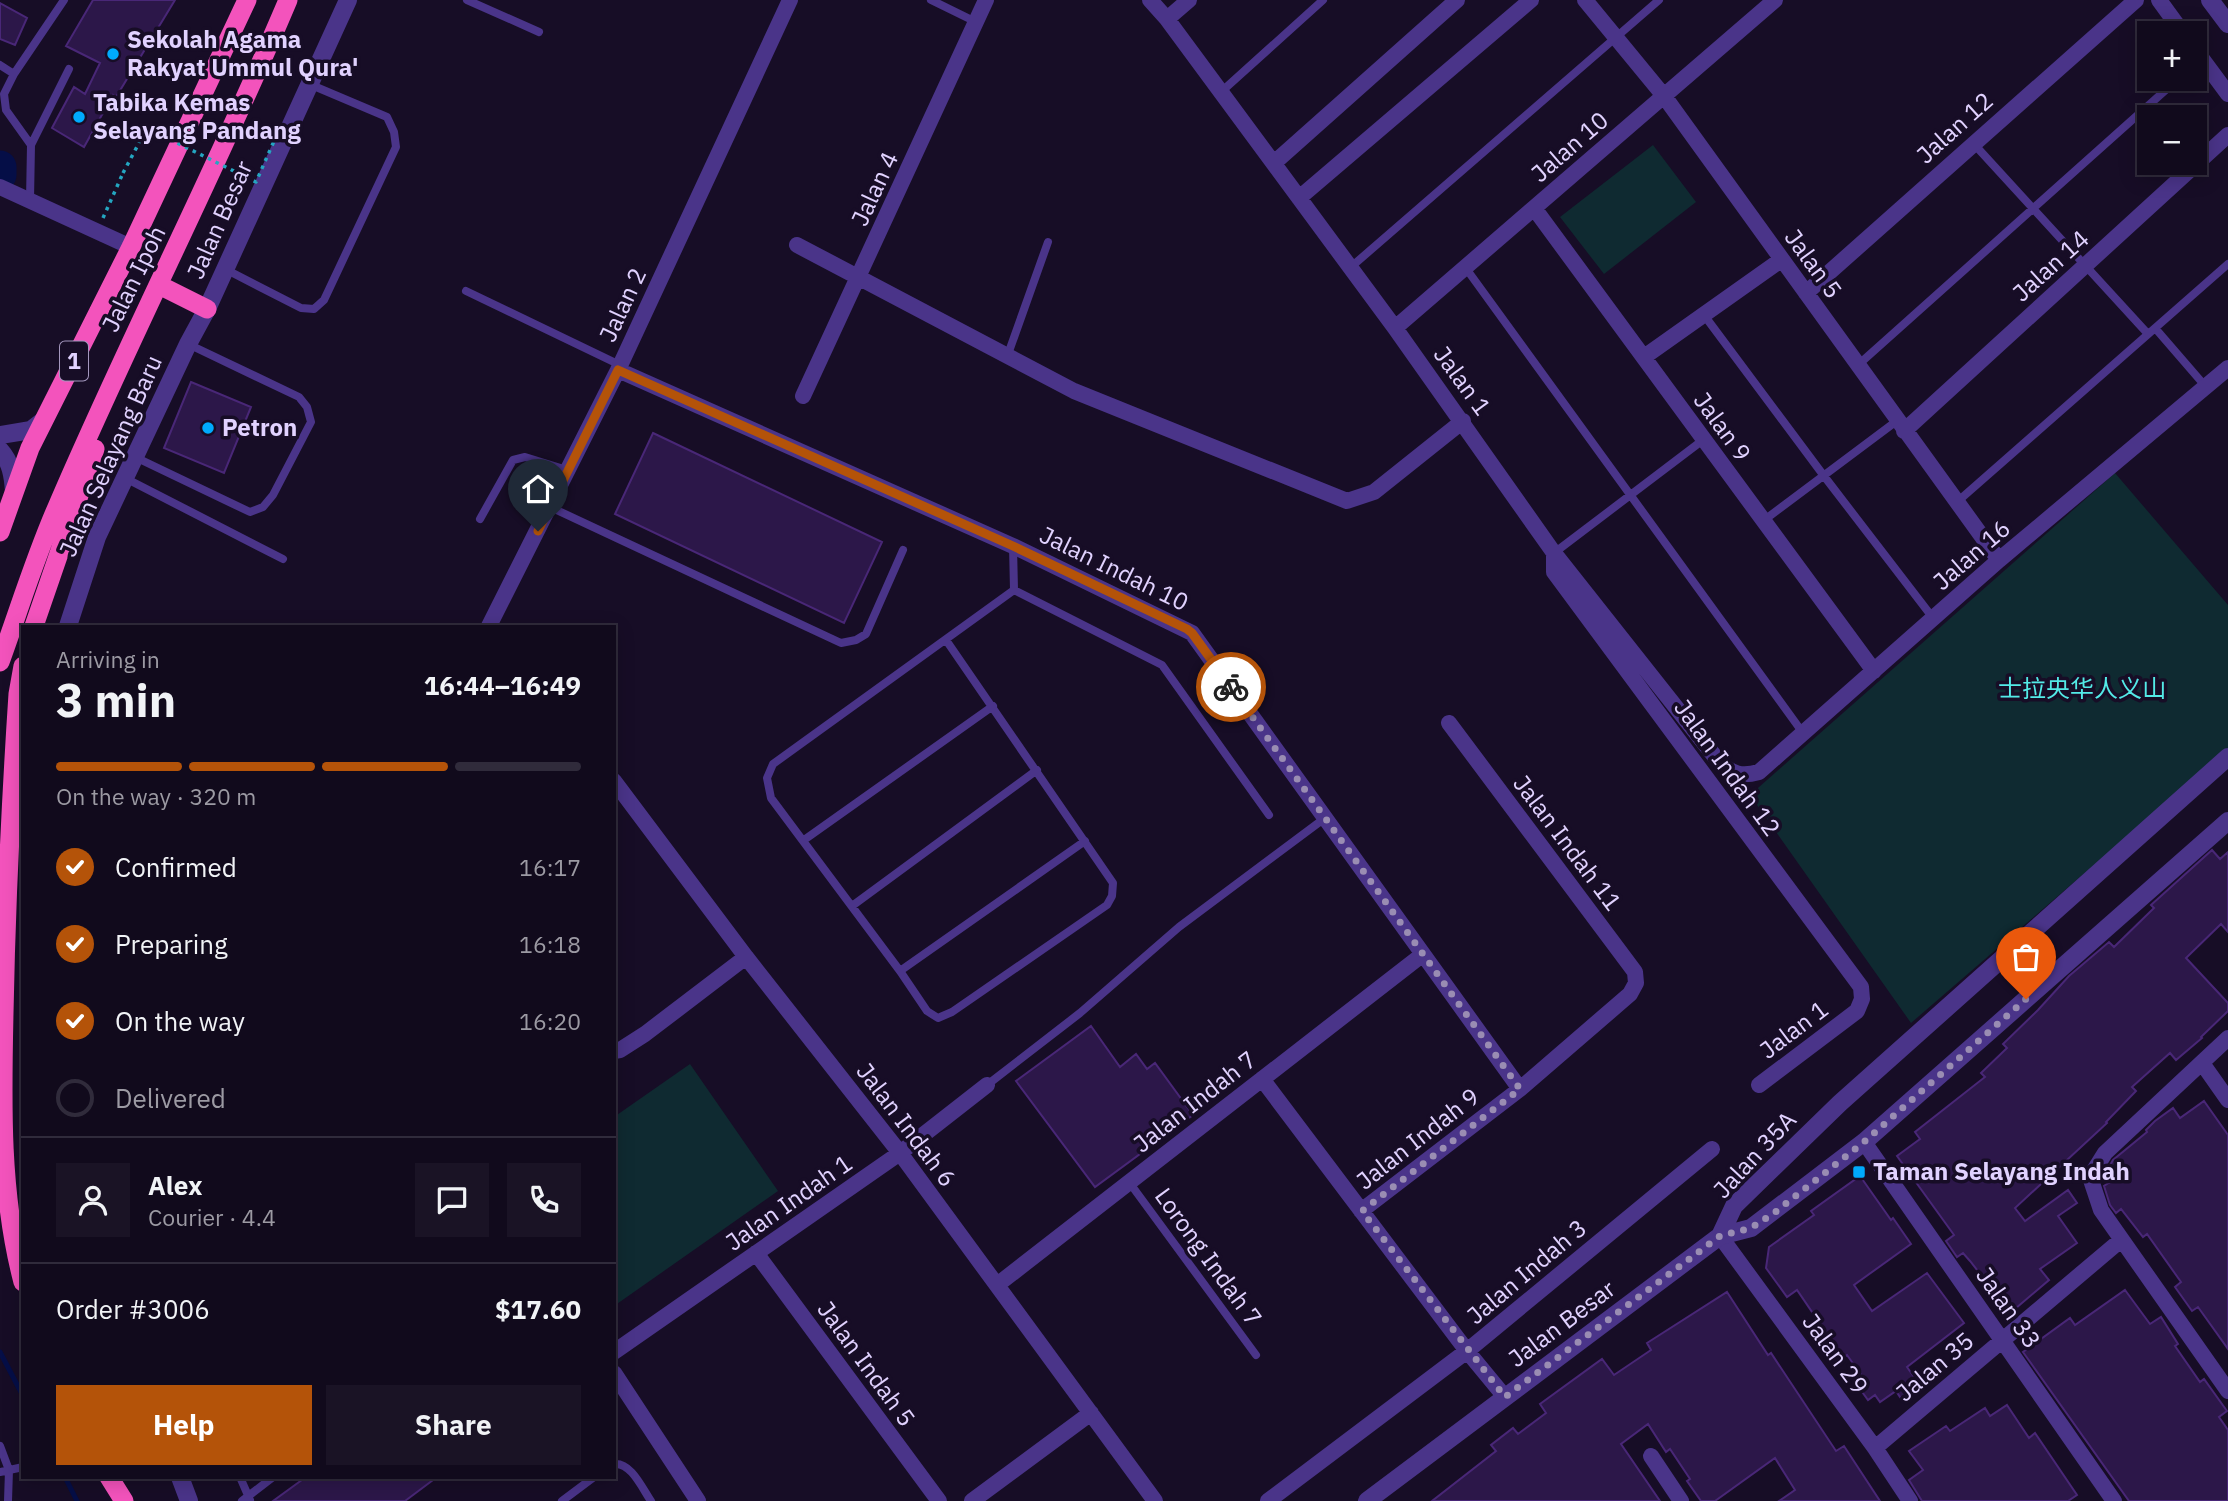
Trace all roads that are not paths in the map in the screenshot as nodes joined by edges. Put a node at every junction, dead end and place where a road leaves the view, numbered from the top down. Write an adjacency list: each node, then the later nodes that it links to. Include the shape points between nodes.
1 (64, 0): 29 (lane)
2 (246, 0): 46 (highway, Jalan Ipoh / 1)
3 (289, 0): 54 (highway, Jalan Ipoh / 1)
4 (348, 0): 30 (street, Jalan Besar)
5 (467, 0): 24 (lane)
6 (790, 0): 66 (street, Jalan 2)
7 (931, 0): 22 (lane)
8 (986, 0): 22 (street, Jalan 4)
9 (1150, 0): 20 (street, Jalan 1)
10 (1189, 0): 20 (street)
11 (1323, 0): 32 (lane)
12 (1457, 0): 38 (street)
13 (1531, 0): 41 (street)
14 (1586, 0): 25 (street, Jalan 5)
15 (1660, 0): 25 (lane)
16 (1775, 0): 34 (street, Jalan 10)
17 (2136, 0): 36 (street, Jalan 12)
18 (2159, 0): 21 (street)
19 (2210, 0): 23 (street)
20 (1167, 19): 32 (street, Jalan 1)
21 (2174, 21)
22 (976, 22): 53 (street, Jalan 4)
23 (2228, 24)
24 (539, 32)
25 (1617, 38): 34 (street, Jalan 5); 50 (lane)
26 (0, 65): 29 (lane)
27 (69, 69): 37 (lane)
28 (2207, 69): 33 (street)
29 (14, 74): 37 (lane, via 4,94 6,110)
30 (309, 84): 52 (street, Jalan Besar); 52 (lane, via 387,117 396,147 324,300 314,309 301,308)
31 (2165, 91): 43 (lane)
32 (1221, 92): 38 (street, Jalan 1)
33 (2228, 94)
34 (1664, 96): 42 (street, Jalan 10); 47 (street, Jalan 5)
35 (2228, 135): 49 (street, Jalan 14)
36 (1973, 143): 43 (lane); 56 (street, Jalan 12)
37 (31, 145): 40 (lane)
38 (1274, 163): 41 (street, Jalan 1)
39 (0, 187): 40 (street)
40 (24, 198): 46 (street)
41 (1299, 198): 50 (street, Jalan 1)
42 (1534, 208): 51 (street, Jalan 10); 63 (street, Jalan 9)
43 (2033, 209): 49 (lane); 65 (lane)
44 (1048, 242): 62 (lane)
45 (797, 245): 53 (street)
46 (131, 247): 70 (highway, Jalan Ipoh / 1)
47 (1781, 260): 56 (street, Jalan 5); 58 (street)
48 (2228, 264): 60 (lane)
49 (2085, 266): 60 (lane); 72 (street, Jalan 14)
50 (1351, 267): 59 (street, Jalan 1)
51 (1465, 267): 59 (street, Jalan 10); 81 (lane)
52 (225, 269): 57 (street, Jalan Besar)
53 (859, 277): 62 (street); 69 (street, Jalan 4)
54 (159, 285): 57 (highway); 64 (highway, Jalan Ipoh / 1)
55 (466, 291): 66 (lane)
56 (1806, 293): 65 (street, Jalan 5)
57 (207, 309): 61 (street, Jalan Selayang Baru)
58 (1704, 315): 63 (street); 78 (lane)
59 (1395, 328): 71 (street, Jalan 1)
60 (2152, 331): 68 (lane); 82 (lane)
61 (188, 344): 76 (street, Jalan Selayang Baru); 76 (lane, via 299,397 311,422 273,495 263,507 250,512)
62 (1007, 357): 71 (street, via 1074,391 1347,501 1374,492)
63 (1644, 358): 74 (street, Jalan 9)
64 (121, 361): 94 (highway); 98 (highway, Jalan Ipoh / 1, via 56,508)
65 (1858, 365): 72 (street, Jalan 5)
66 (619, 367): 77 (street, Jalan 2); 87 (street, Jalan Indah 10)
67 (2228, 368): 68 (street, Jalan 16)
68 (2206, 387): 91 (street, Jalan 16)
69 (803, 396)
70 (44, 420): 73 (street, via 31,430); 80 (highway, Jalan Ipoh / 1)
71 (1463, 421): 89 (street, Jalan 1)
72 (1901, 426): 78 (lane); 82 (street, Jalan 5)
73 (0, 435)
74 (1703, 440): 81 (lane); 85 (street, Jalan 9)
75 (0, 450): 80 (street, via 12,473)
76 (135, 457): 79 (street, Jalan Selayang Baru)
77 (567, 470): 83 (street, Jalan 2); 84 (lane, via 525,457 513,460)
78 (1824, 476): 85 (lane); 93 (lane)
79 (125, 478): 90 (lane); 95 (street, Jalan Selayang Baru, via 97,537)
80 (15, 492): 86 (highway, Jalan Ipoh / 1)
81 (1630, 496): 89 (lane); 103 (lane)
82 (1957, 502): 91 (street, Jalan 5)
83 (550, 508): 88 (lane, via 841,643 866,634); 96 (street, Jalan 2)
84 (480, 519)
85 (1763, 521): 99 (street, Jalan 9)
86 (0, 532)
87 (1013, 546): 92 (lane); 109 (street, Jalan Indah 10, via 1192,633)
88 (903, 550)
89 (1554, 553): 106 (street, Jalan 1, via 1720,763 1733,774); 118 (street, Jalan Indah 12, via 1553,572 1861,987)
90 (283, 559)
91 (1999, 560): 93 (street, Jalan 16)
92 (1014, 590): 97 (lane); 108 (lane, via 1162,665)
93 (1933, 618): 99 (street, Jalan 16)
94 (34, 625)
95 (68, 625)
96 (490, 625)
97 (946, 640): 101 (lane); 111 (lane, via 773,764 767,778 771,798)
98 (0, 662)
99 (1874, 671): 103 (street, Jalan 16)
100 (21, 682): 135 (highway, via 1,1118 3,1175)
101 (993, 706): 105 (lane); 111 (lane)
102 (1449, 723): 117 (street, Jalan Indah 11, via 1635,972)
103 (1803, 733): 106 (street, Jalan 16, via 1759,772)
104 (2228, 757): 132 (street, Jalan 35A, via 1840,1103 1734,1206)
105 (1037, 770): 112 (lane); 113 (lane)
106 (1747, 776)
107 (616, 784): 115 (street, Jalan Indah 6)
108 (1269, 815)
109 (1325, 818): 114 (street, Jalan Indah 10); 123 (lane, via 1179,927 1080,1013)
110 (2228, 821): 127 (street, Jalan 35A)
111 (804, 840): 113 (lane)
112 (1085, 841): 116 (lane); 116 (lane, via 1113,883 1107,905 938,1018 927,1011)
113 (852, 906): 116 (lane)
114 (1422, 955): 122 (street, Jalan Indah 7); 125 (street, Jalan Indah 10)
115 (746, 957): 120 (street, via 631,1044); 129 (street, Jalan Indah 6)
116 (900, 971)
117 (1630, 994): 125 (street, Jalan Indah 9)
118 (1857, 1011): 124 (street, Jalan 1)
119 (2228, 1038): 121 (street)
120 (616, 1050)
121 (2202, 1063): 126 (street); 133 (street, via 2105,1153 2090,1177 2101,1210)
122 (1262, 1079): 130 (street, Jalan Indah 7); 131 (street)
123 (986, 1085): 129 (street, Jalan Indah 1)
124 (1759, 1085)
125 (1520, 1089): 131 (street, Jalan Indah 9)
126 (2228, 1100)
127 (1864, 1142): 132 (street, Jalan 35A, via 1751,1228); 137 (street, Jalan 33)
128 (1712, 1149): 139 (street, Jalan Indah 3)
129 (900, 1153): 134 (street, Jalan Indah 1); 136 (street, Jalan Indah 6)
130 (1129, 1182): 136 (street, Jalan Indah 7); 140 (lane, Lorong Indah 7)
131 (1362, 1211): 139 (street)
132 (1720, 1236): 143 (street, Jalan Besar); 146 (street, Jalan 29)
133 (2121, 1240): 137 (street, Jalan 35); 142 (street)
134 (756, 1253): 138 (street, Jalan Indah 1); 162 (street, Jalan Indah 5)
135 (21, 1276)
136 (997, 1285): 144 (street, Jalan Indah 6)
137 (2003, 1340): 146 (street, Jalan 35); 169 (street, Jalan 33)
138 (616, 1351)
139 (1467, 1351): 143 (street); 165 (street, Jalan Indah 3)
140 (1256, 1355)
141 (616, 1376): 161 (street)
142 (2228, 1391)
143 (1505, 1397): 166 (street, Jalan Besar)
144 (1091, 1413): 163 (street); 164 (street, Jalan Indah 6)
145 (0, 1446): 149 (lane)
146 (1875, 1448): 168 (street, Jalan 29)
147 (1651, 1456): 167 (street)
148 (616, 1464): 160 (lane, via 627,1467)
149 (4, 1471): 156 (lane)
150 (110, 1479): 157 (highway)
151 (181, 1479): 158 (street)
152 (241, 1479): 155 (lane)
153 (271, 1479): 155 (lane)
154 (591, 1479): 159 (lane)
155 (247, 1499)
156 (9, 1501)
157 (124, 1501)
158 (188, 1501)
159 (562, 1501)
160 (651, 1501)
161 (698, 1501)
162 (939, 1501)
163 (972, 1501)
164 (1155, 1501)
165 (1268, 1501)
166 (1367, 1501)
167 (1681, 1501)
168 (1910, 1501)
169 (2114, 1501)

